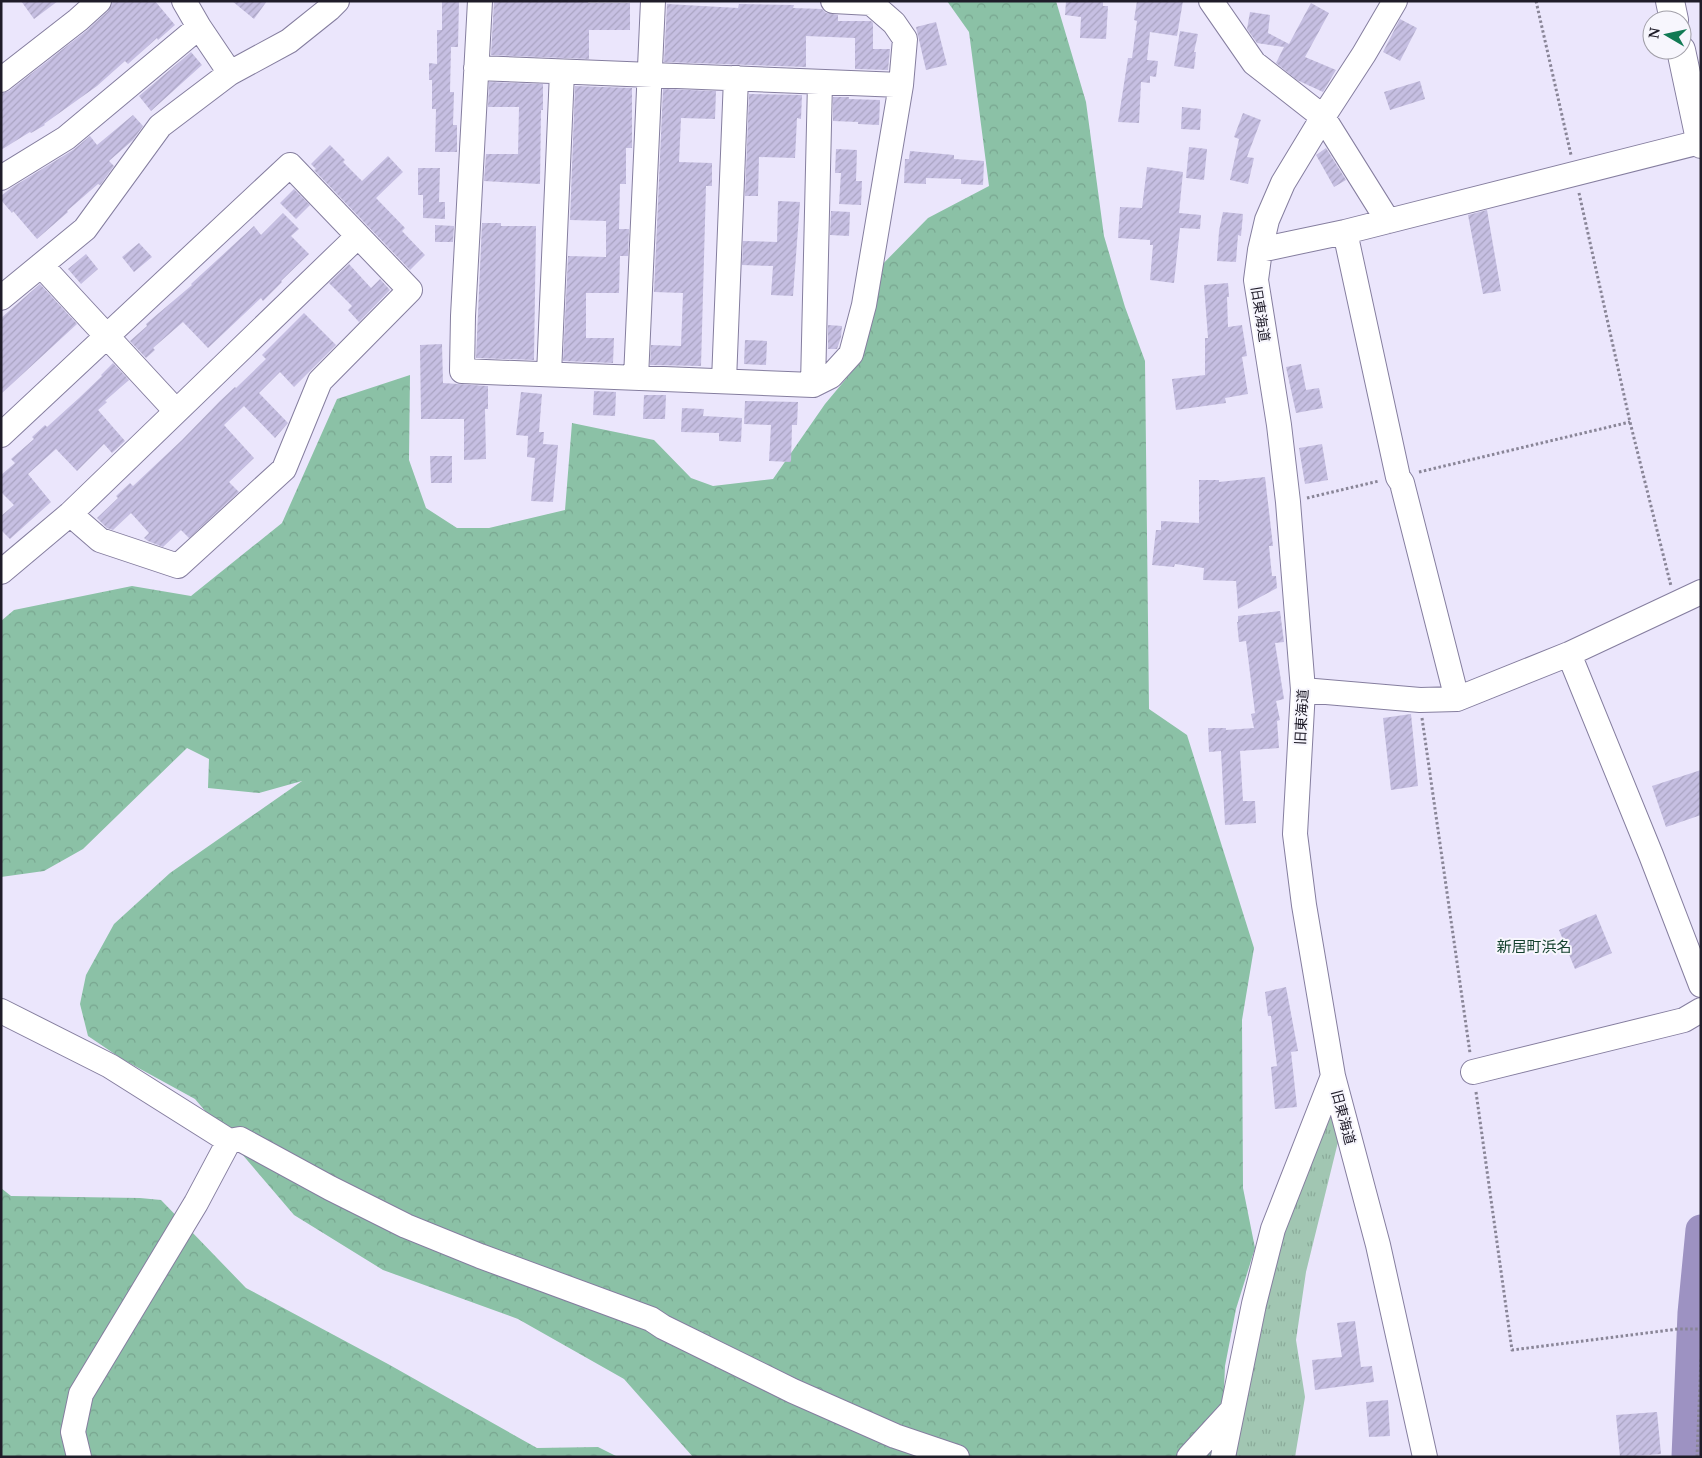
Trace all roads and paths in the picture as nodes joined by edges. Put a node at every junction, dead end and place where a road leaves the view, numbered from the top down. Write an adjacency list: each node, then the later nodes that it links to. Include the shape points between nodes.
1 (99, 1): 17 (street)
2 (184, 1): 10 (street)
3 (337, 1): 14 (street, via 290,41)
4 (480, 1): 12 (street)
5 (653, 1): 15 (street)
6 (833, 1): 19 (street, via 871,3 894,23 904,39)
7 (1211, 1): 20 (street, via 1254,63)
8 (1395, 1): 20 (street, 旧東海道)
9 (1536, 1): 22 (path)
10 (198, 27): 14 (street); 23 (street, via 66,138)
11 (1683, 60): 21 (main road)
12 (476, 68): 13 (street); 31 (street, via 462,371)
13 (562, 72): 15 (street); 31 (street)
14 (230, 74): 28 (street, via 160,126 85,229)
15 (650, 75): 16 (street); 32 (street)
16 (736, 78): 18 (street); 33 (street)
17 (1, 80)
18 (820, 82): 19 (street); 34 (street)
19 (901, 85): 34 (street, via 864,305 851,354 831,376)
20 (1323, 117): 24 (street); 27 (street, 旧東海道, via 1283,183)
21 (1701, 143): 22 (street)
22 (1576, 175): 24 (street); 36 (path)
23 (1, 178)
24 (1388, 221): 25 (street)
25 (1345, 232): 27 (street); 38 (street)
26 (358, 236): 30 (street, via 290,165); 35 (street); 40 (street, via 410,290 320,381 284,468 178,566 100,540)
27 (1260, 250): 39 (street, 旧東海道, via 1256,280 1280,425)
28 (41, 265): 29 (street); 30 (street)
29 (1, 298)
30 (107, 336): 35 (street); 37 (street)
31 (549, 374): 32 (street)
32 (636, 378): 33 (street)
33 (724, 381): 34 (street)
34 (812, 385)
35 (176, 411): 40 (street)
36 (1630, 422): 38 (path); 43 (path)
37 (1, 435)
38 (1398, 477): 39 (path); 46 (street)
39 (1288, 502): 45 (street, 旧東海道)
40 (70, 514): 41 (street)
41 (5, 559)
42 (1701, 592): 43 (street)
43 (1675, 604): 44 (street)
44 (1569, 654): 46 (street); 48 (street)
45 (1303, 690): 47 (street); 52 (street, 旧東海道, via 1295,834)
46 (1457, 698): 47 (street)
47 (1420, 700): 51 (path)
48 (1701, 985)
49 (1701, 1010): 51 (street, via 1684,1020)
50 (1, 1011): 53 (street, via 110,1066)
51 (1473, 1072): 54 (path, via 1512,1350 1678,1329)
52 (1333, 1076): 56 (street, via 1274,1230 1254,1304); 61 (street, 旧東海道, via 1378,1245)
53 (229, 1140): 57 (street, via 196,1203 81,1394 73,1432); 58 (street, via 240,1139 406,1226 652,1319 793,1391 895,1436)
54 (1701, 1329)
55 (1701, 1357): 62 (path)
56 (1232, 1410): 59 (street); 60 (street)
57 (80, 1457)
58 (957, 1457)
59 (1189, 1457)
60 (1223, 1457)
61 (1425, 1457)
62 (1697, 1457)

